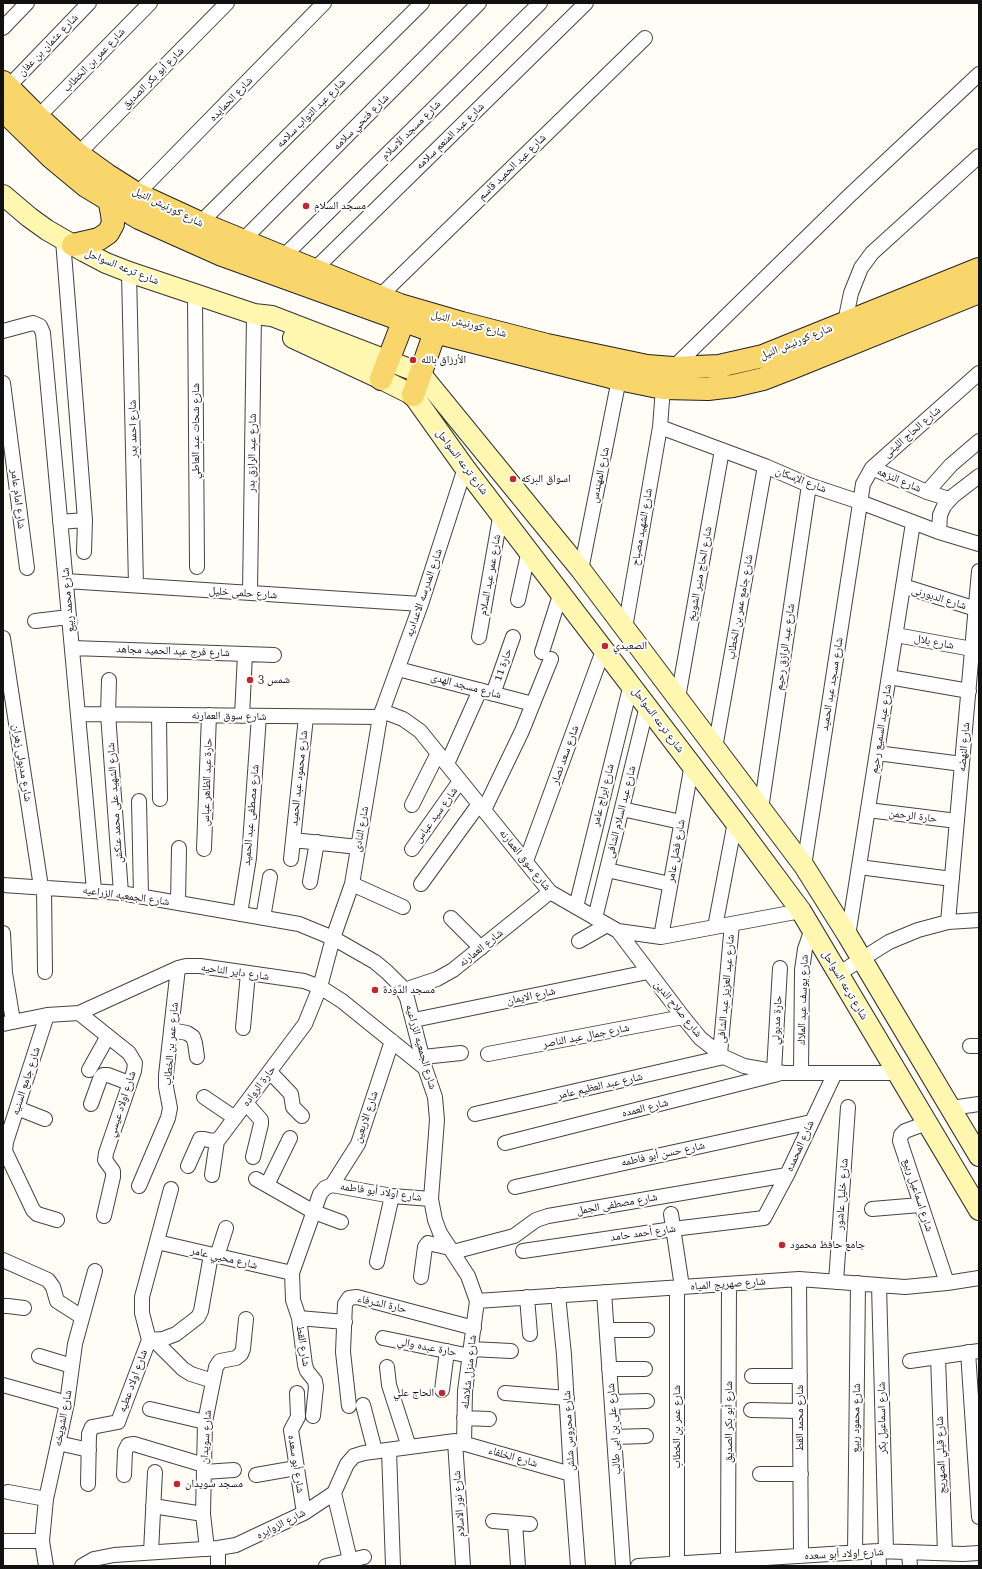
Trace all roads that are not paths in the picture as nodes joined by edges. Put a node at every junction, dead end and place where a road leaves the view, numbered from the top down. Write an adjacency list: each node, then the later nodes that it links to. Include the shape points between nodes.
1 (26, 3): 10 (street)
2 (89, 3): 13 (street, شارع عثمان بن عفان)
3 (150, 3): 15 (street, شارع عمر بن الخطاب)
4 (228, 3): 16 (street, شارع أبو بكر الصديق)
5 (324, 3): 18 (street, شارع الحمايده)
6 (422, 3): 21 (street, شارع عبد التواب سلامه)
7 (480, 3): 22 (street, شارع فتحي سلامه)
8 (540, 3): 24 (street, شارع مسجد الاسلام)
9 (586, 3): 26 (street, شارع عبد المنعم سلامه)
10 (3, 28)
11 (645, 38): 30 (street, شارع عبد الحميد قاسم)
12 (979, 74): 36 (street, via 850,194)
13 (5, 84): 15 (main road, شارع كورنيش النيل)
14 (3, 110): 20 (main road, شارع كورنيش النيل, via 51,157 86,186)
15 (38, 117): 16 (main road, شارع كورنيش النيل)
16 (78, 154): 18 (main road, شارع كورنيش النيل)
17 (979, 156): 33 (street, via 872,253 861,268 851,293)
18 (137, 194): 21 (main road, شارع كورنيش النيل)
19 (3, 195): 23 (main road, شارع ترعه السواحل, via 29,217)
20 (109, 199): 23 (main road, via 113,224 108,233 99,239); 32 (main road, شارع كورنيش النيل, via 139,218 222,255)
21 (200, 223): 22 (main road, شارع كورنيش النيل)
22 (242, 241): 24 (main road, شارع كورنيش النيل)
23 (68, 243): 27 (main road, شارع ترعه السواحل); 56 (street)
24 (282, 258): 26 (main road, شارع كورنيش النيل)
25 (979, 269): 33 (main road, شارع كورنيش النيل)
26 (314, 270): 30 (main road, شارع كورنيش النيل)
27 (129, 272): 29 (main road, شارع ترعه السواحل); 68 (street, شارع احمد بدر)
28 (979, 292): 42 (main road, شارع كورنيش النيل, via 763,379 708,389)
29 (195, 294): 31 (main road, شارع ترعه السواحل); 63 (street, شارع شحات عبد العاطي)
30 (379, 296): 36 (main road, شارع كورنيش النيل, via 462,324 546,345 648,366)
31 (254, 314): 37 (main road, شارع ترعه السواحل, via 272,316); 71 (street, شارع عبد الرازق بدر)
32 (403, 322): 35 (main road, شارع كورنيش النيل); 37 (main road)
33 (845, 322): 36 (main road, شارع كورنيش النيل, via 763,356 719,366)
34 (3, 331): 57 (street, شارع محمد ربيع, via 34,323 40,326 43,333)
35 (435, 332): 38 (main road); 40 (main road, شارع كورنيش النيل)
36 (674, 368)
37 (385, 369): 38 (main road, شارع ترعه السواحل); 43 (main road, شارع ترعه السواحل)
38 (420, 373): 43 (main road); 65 (main road, شارع ترعه السواحل)
39 (979, 373): 49 (street, شارع الحاج الليثى)
40 (620, 379): 42 (main road, شارع كورنيش النيل); 65 (street, شارع المهندس)
41 (3, 383): 64 (street, شارع امام عامر)
42 (663, 388): 44 (street)
43 (413, 395): 48 (main road, شارع ترعه السواحل)
44 (660, 427): 46 (street, شارع الإسكان); 77 (street, شارع الشهيد مصباح)
45 (979, 441): 52 (street, شارع النزهه, via 951,465)
46 (722, 450): 47 (street, شارع الإسكان); 94 (street, شارع الحاج منير الشويخ)
47 (765, 466): 51 (street, شارع الإسكان); 105 (street, شارع جامع عمر بن الخطاب)
48 (465, 468): 55 (main road, شارع ترعه السواحل); 73 (street, شارع المدرسه الاعداديه)
49 (872, 468): 52 (street, شارع النزهه); 54 (street, شارع الحاج الليثى, via 863,484)
50 (979, 476): 53 (street)
51 (809, 485): 54 (street, شارع الإسكان); 116 (street, شارع عبد الرازق رحيم)
52 (927, 492): 53 (street, شارع النزهه)
53 (949, 499): 59 (street, via 940,515)
54 (860, 502): 58 (street, شارع الإسكان); 129 (street, شارع مسجد عبد الحميد)
55 (501, 512): 61 (main road, شارع ترعه السواحل); 79 (street, شارع عمر عبد السلام)
56 (85, 520): 57 (street); 62 (street)
57 (60, 522): 67 (street, شارع محمد ربيع)
58 (913, 523): 59 (street, شارع الإسكان); 69 (street, شارع عبد السميع رحيم)
59 (939, 532): 60 (street, شارع الإسكان)
60 (979, 544)
61 (529, 550): 70 (main road, شارع ترعه السواحل); 72 (street)
62 (84, 552)
63 (197, 567)
64 (27, 568)
65 (581, 570): 77 (main road, شارع ترعه السواحل)
66 (979, 572): 74 (street, شارع النهضه)
67 (66, 581): 68 (street, شارع حلمى خليل); 75 (street, شارع محمد ربيع)
68 (136, 585): 71 (street, شارع حلمى خليل)
69 (903, 586): 74 (street, شارع الدبورنى); 78 (street, شارع عبد السميع رحيم)
70 (561, 592): 87 (main road, شارع ترعه السواحل); 95 (street)
71 (250, 593): 73 (street, شارع حلمى خليل)
72 (518, 600)
73 (421, 604): 88 (street, شارع المدرسه الاعداديه)
74 (976, 609): 84 (street, شارع النهضه)
75 (69, 617): 76 (street); 83 (street, شارع محمد ربيع)
76 (35, 621)
77 (625, 628): 82 (main road, شارع ترعه السواحل)
78 (896, 635): 84 (street, شارع بلال); 89 (street, شارع عبد السميع رحيم)
79 (479, 637)
80 (513, 637): 93 (street, حارة 11)
81 (3, 638): 139 (street, شارع مدبولى زهران)
82 (638, 646): 87 (main road); 94 (main road, شارع ترعه السواحل)
83 (72, 648): 85 (street, شارع فرج عبد الحميد مجاهد); 97 (street, شارع محمد ربيع)
84 (972, 649): 92 (street, شارع النهضه)
85 (245, 654): 86 (street, شارع فرج عبد الحميد مجاهد); 102 (street)
86 (274, 655)
87 (609, 656): 91 (main road, شارع ترعه السواحل); 128 (street, شارع سعد نصار)
88 (398, 669): 93 (street, شارع مسجد الهدى); 99 (street, شارع المدرسه الاعداديه)
89 (889, 677): 92 (street); 106 (street, شارع عبد السميع رحيم)
90 (109, 680): 98 (street, شارع الشهيد على محمد عنكش)
91 (631, 684): 96 (main road, شارع ترعه السواحل); 146 (street, شارع ابراج عامر)
92 (969, 691): 109 (street, شارع النهضه)
93 (486, 692): 95 (street, شارع مسجد الهدى); 107 (street, حارة 11)
94 (678, 698): 105 (main road, شارع ترعه السواحل)
95 (533, 704): 114 (street, via 510,757)
96 (647, 706): 108 (main road, شارع ترعه السواحل); 115 (street, شارع عبد السلام الشافى)
97 (78, 714): 98 (street, شارع سوق العمارنه); 140 (street, شارع محمد ربيع)
98 (108, 714): 100 (street, شارع سوق العمارنه); 142 (street, شارع الشهيد على محمد عنكش)
99 (381, 714): 104 (street, شارع سوق العمارنه); 107 (street, شارع سوق العمارنه, via 403,719 420,731); 123 (street, شارع النادى)
100 (160, 715): 101 (street, شارع سوق العمارنه); 111 (street)
101 (209, 715): 102 (street, شارع سوق العمارنه); 125 (street, حارة عبد الظاهر عباس)
102 (242, 716): 103 (street, شارع سوق العمارنه)
103 (259, 716): 104 (street, شارع سوق العمارنه); 148 (street, شارع مصطفى عبد الحميد, via 249,858)
104 (306, 717): 121 (street, شارع محمود عبد الحميد)
105 (715, 748): 116 (main road, شارع ترعه السواحل)
106 (877, 753): 109 (street); 117 (street, شارع عبد السميع رحيم)
107 (442, 759): 110 (street, شارع سوق العمارنه); 113 (street, حارة 11)
108 (692, 764): 119 (street, شارع فضل عامر); 120 (main road, شارع ترعه السواحل)
109 (962, 764): 118 (street, شارع النهضه)
110 (460, 781): 114 (street, شارع سوق العمارنه); 126 (street, شارع سيد عباس)
111 (160, 799)
112 (139, 801): 143 (street)
113 (412, 805)
114 (481, 807): 128 (street, شارع سوق العمارنه); 137 (street)
115 (622, 809): 119 (street); 131 (street, شارع عبد السلام الشافى)
116 (761, 809): 129 (main road, شارع ترعه السواحل)
117 (868, 810): 118 (street, حارة الرحمن); 130 (street, شارع عبد السميع رحيم)
118 (958, 821): 133 (street, شارع النهضه)
119 (681, 822): 138 (street, شارع فضل عامر)
120 (735, 822): 147 (main road, شارع ترعه السواحل); 155 (street)
121 (293, 840): 122 (street, شارع محمود عبد الحميد); 127 (street, شارع محمود عبد الحميد)
122 (317, 842): 123 (street, شارع محمود عبد الحميد); 135 (street)
123 (358, 847): 136 (street, شارع النادى)
124 (179, 848): 144 (street)
125 (204, 849)
126 (412, 849)
127 (290, 859)
128 (526, 861): 141 (street, شارع سوق العمارنه)
129 (804, 866): 158 (main road, شارع ترعه السواحل)
130 (859, 867): 133 (street); 158 (street, شارع عبد السميع رحيم)
131 (607, 870): 138 (street); 154 (street, شارع عبد السلام الشافى)
132 (270, 877): 149 (street)
133 (952, 880): 152 (street, شارع النهضه)
134 (4, 881): 139 (street, شارع الجمعيه الزراعيه)
135 (310, 882)
136 (352, 884): 145 (street); 160 (street, شارع النادى)
137 (421, 884)
138 (670, 884): 159 (street, شارع فضل عامر)
139 (43, 887): 140 (street, شارع الجمعيه الزراعيه); 166 (street, شارع مدبولى زهران)
140 (94, 890): 142 (street, شارع الجمعيه الزراعيه)
141 (550, 892): 146 (street, شارع سوق العمارنه); 162 (street, شارع العمارنه)
142 (121, 893): 143 (street, شارع الجمعيه الزراعيه)
143 (141, 896): 144 (street, شارع الجمعيه الزراعيه)
144 (178, 903): 148 (street, شارع الجمعيه الزراعيه)
145 (403, 907)
146 (576, 907): 154 (street, شارع سوق العمارنه)
147 (801, 911): 153 (street, شارع سوق العمارنه); 156 (main road, شارع ترعه السواحل)
148 (240, 914): 149 (street, شارع الجمعيه الزراعيه)
149 (263, 918): 160 (street, شارع الجمعيه الزراعيه, via 298,924)
150 (451, 918): 162 (street)
151 (979, 920): 152 (street)
152 (948, 922): 163 (street, via 903,936)
153 (732, 924): 155 (street, شارع سوق العمارنه); 183 (street, شارع عبد العزيز عبد الشافى)
154 (607, 925): 159 (street, شارع سوق العمارنه); 161 (street); 167 (street, شارع صلاح الدين)
155 (716, 927): 159 (street, شارع سوق العمارنه)
156 (812, 929): 169 (main road, شارع ترعه السواحل); 189 (street, شارع يوسف عبد الملاك, via 805,949 802,970)
157 (3, 933): 176 (street)
158 (848, 936): 163 (main road, شارع ترعه السواحل)
159 (661, 937)
160 (333, 938): 170 (street, حارة الرواده); 171 (street, شارع الجمعيه الزراعيه, via 375,962)
161 (578, 941)
162 (481, 948): 171 (street, شارع العمارنه, via 437,979)
163 (862, 959): 169 (street); 199 (main road, شارع ترعه السواحل)
164 (178, 968): 168 (street, شارع داير الناحيه, via 200,966); 172 (street, شارع داير الناحيه); 178 (street, شارع عمر بن الخطاب)
165 (780, 968): 188 (street, حارة مدبولي)
166 (45, 972)
167 (648, 972): 174 (street, شارع صلاح الدين); 175 (street, شارع الايمان)
168 (248, 973): 170 (street, شارع داير الناحيه); 177 (street)
169 (838, 974): 191 (main road, شارع ترعه السواحل)
170 (320, 987): 180 (street, شارع داير الناحيه); 187 (street, حارة الرواده, via 305,1024)
171 (404, 990): 175 (street, شارع الجمعيه الزراعيه)
172 (79, 1013): 173 (street, شارع داير الناحيه); 179 (street, شارع اولاد عيسي)
173 (47, 1015): 176 (street, شارع داير الناحيه); 198 (street, شارع جامع السنيه)
174 (683, 1018): 182 (street, شارع جمال عبد الناصر); 183 (street, شارع صلاح الدين, via 700,1038)
175 (414, 1020): 185 (street, شارع الجمعيه الزراعيه)
176 (8, 1023)
177 (243, 1028)
178 (171, 1030): 184 (street, via 193,1037); 216 (street, شارع عمر بن الخطاب, via 166,1086 170,1108 168,1118)
179 (108, 1036): 186 (street); 192 (street, شارع اولاد عيسي, via 134,1059 135,1067)
180 (392, 1041): 185 (street, شارع داير الناحيه); 215 (street, شارع الاربعين, via 358,1144)
181 (461, 1053): 185 (street)
182 (488, 1054)
183 (722, 1055): 188 (street, شارع صلاح الدين, via 744,1066); 200 (street, شارع عبد العظيم عامر)
184 (197, 1057)
185 (424, 1063): 220 (street, شارع الجمعيه الزراعيه, via 437,1109)
186 (89, 1070)
187 (270, 1072): 194 (street, حارة الرواده); 201 (street, via 291,1094 293,1107)
188 (779, 1072): 189 (street, شارع صلاح الدين); 208 (street, شارع العمده)
189 (801, 1073): 190 (street, شارع صلاح الدين)
190 (835, 1073): 191 (street, شارع صلاح الدين); 204 (street, شارع المحمده)
191 (898, 1073): 205 (main road, شارع ترعه السواحل)
192 (129, 1083): 195 (street, via 103,1075); 226 (street, شارع اولاد عيسي, via 106,1153 105,1160 113,1171 114,1178)
193 (204, 1097): 202 (street)
194 (246, 1103): 202 (street, حارة الرواده); 210 (street, via 261,1120)
195 (91, 1104)
196 (979, 1104): 199 (street)
197 (848, 1107): 243 (street, شارع خليل عاشور)
198 (17, 1108): 203 (street); 211 (street, شارع جامع السنيه, via 6,1142)
199 (951, 1108): 209 (main road, شارع ترعه السواحل)
200 (475, 1114)
201 (302, 1116)
202 (235, 1118): 207 (street, حارة الرواده)
203 (45, 1119)
204 (811, 1122): 214 (street, شارع المحمده); 217 (street, شارع حسن أبو فاطمه)
205 (927, 1123): 221 (street, شارع اسماعيل ربيع, via 905,1131 900,1141); 223 (main road, شارع ترعه السواحل)
206 (290, 1138): 224 (street, via 262,1182)
207 (217, 1141): 212 (street, via 200,1139); 213 (street)
208 (505, 1143)
209 (977, 1150)
210 (253, 1157)
211 (6, 1159): 228 (street, شارع جامع السنيه, via 33,1210 37,1214)
212 (188, 1166)
213 (212, 1175)
214 (787, 1175): 227 (street, شارع المحمده); 233 (street, شارع مصطفى الجمل, via 548,1216 536,1220 514,1236)
215 (332, 1185): 219 (street, شارع اولاد أبو فاطمه); 224 (street, شارع الاربعين, via 320,1194)
216 (139, 1186)
217 (515, 1187)
218 (171, 1189): 232 (street, شارع اولاد عطيه)
219 (392, 1196): 220 (street, شارع اولاد أبو فاطمه); 237 (street)
220 (431, 1199): 233 (street, شارع الجمعيه الزراعيه, via 440,1233)
221 (920, 1205): 222 (street); 244 (street, شارع اسماعيل ربيع)
222 (872, 1209)
223 (979, 1210)
224 (314, 1212): 229 (street); 239 (street, شارع الاربعين)
225 (671, 1214): 231 (street, شارع عمر بن الخطاب)
226 (104, 1216)
227 (764, 1218): 231 (street, شارع أحمد حامد)
228 (57, 1220)
229 (341, 1222)
230 (226, 1228): 235 (street)
231 (674, 1229): 234 (street, شارع أحمد حامد); 248 (street, شارع عمر بن الخطاب)
232 (157, 1242): 235 (street, شارع محيي عامر); 264 (street, شارع اولاد عطيه, via 142,1297 142,1313)
233 (452, 1250): 240 (street, شارع مصطفى الجمل, via 428,1243 425,1247); 252 (street, شارع الجمعيه الزراعيه, via 468,1276)
234 (523, 1251)
235 (214, 1255): 239 (street, شارع محيي عامر); 264 (street, via 198,1317 176,1334 163,1339)
236 (3, 1260): 255 (street, via 48,1280 57,1301)
237 (377, 1262)
238 (95, 1271): 255 (street, شارع الشويخه)
239 (292, 1273): 256 (street, شارع القط, via 293,1300)
240 (421, 1277)
241 (979, 1278): 244 (street, شارع صهريج المياه)
242 (799, 1279): 243 (street, شارع صهريج المياه); 245 (street, شارع صهريج المياه); 277 (street, شارع محمد القط)
243 (836, 1282): 246 (street, شارع صهريج المياه)
244 (946, 1283): 247 (street, شارع صهريج المياه, via 904,1287)
245 (729, 1284): 248 (street, شارع صهريج المياه); 334 (street, شارع أبو بكر الصديق)
246 (858, 1284): 247 (street, شارع صهريج المياه); 327 (street, شارع محمود ربيع)
247 (879, 1285): 325 (street, شارع اسماعيل بكر)
248 (680, 1287): 249 (street, شارع صهريج المياه); 340 (street, شارع عمر بن الخطاب)
249 (604, 1292): 250 (street, شارع صهريج المياه); 260 (street, شارع على بن ابى طالب)
250 (558, 1295): 251 (street, شارع صهريج المياه); 283 (street, شارع محروس شلش)
251 (527, 1297): 252 (street, شارع صهريج المياه); 262 (street)
252 (477, 1301): 259 (street, شارع منزل شلاشله)
253 (3, 1306): 254 (street)
254 (24, 1308)
255 (82, 1317): 272 (street, شارع الشويخه)
256 (299, 1318): 258 (street); 290 (street, شارع القط, via 305,1365 316,1387)
257 (246, 1319): 278 (street, شارع سويدان, via 243,1349 236,1358 220,1362 216,1367)
258 (345, 1322): 259 (street, حارة الشرفاء, via 345,1304 349,1298 357,1296); 301 (street, حارة الشرفاء, via 343,1352 356,1406)
259 (474, 1328): 267 (street, شارع منزل شلاشله)
260 (607, 1330): 261 (street); 274 (street, شارع على بن ابى طالب)
261 (647, 1330)
262 (530, 1334)
263 (384, 1338): 265 (street, حارة عبده والي)
264 (151, 1339): 278 (street, via 183,1369); 299 (street, شارع اولاد عطيه, via 118,1422 92,1427 89,1434)
265 (447, 1351): 267 (street, حارة عبده والي); 280 (street)
266 (511, 1351): 267 (street, حارة عبده والي)
267 (470, 1352): 291 (street, شارع منزل شلاشله)
268 (974, 1352): 270 (street); 318 (street)
269 (39, 1356): 272 (street)
270 (938, 1357): 271 (street); 328 (street, شارع قبلي الصهريج)
271 (910, 1361)
272 (72, 1366): 286 (street, شارع الشويخه)
273 (387, 1367): 298 (street, via 389,1386)
274 (610, 1369): 275 (street); 285 (street, شارع على بن ابى طالب)
275 (645, 1369)
276 (752, 1376): 277 (street)
277 (800, 1376): 289 (street, شارع محمد القط)
278 (213, 1381): 293 (street, شارع سويدان)
279 (4, 1385): 286 (street)
280 (442, 1390)
281 (297, 1393): 302 (street, شارع أبو سعده, via 298,1417 291,1430)
282 (505, 1393): 283 (street)
283 (567, 1398): 306 (street, شارع محروس شلش)
284 (647, 1401): 285 (street)
285 (612, 1402): 295 (street, شارع على بن ابى طالب)
286 (67, 1403): 297 (street, شارع الشويخه)
287 (150, 1410): 293 (street)
288 (751, 1410): 289 (street)
289 (800, 1411): 308 (street, شارع محمد القط)
290 (313, 1416)
291 (464, 1418): 292 (street); 296 (street, شارع منزل شلاشله)
292 (489, 1419)
293 (205, 1422): 303 (street, شارع سويدان)
294 (646, 1436): 295 (street)
295 (614, 1437): 349 (street, شارع على بن ابى طالب)
296 (459, 1442): 298 (street); 306 (street, شارع الخلفاء); 346 (street, شارع نور الاسلام)
297 (58, 1443): 299 (street); 314 (street, شارع الشويخه)
298 (409, 1447): 300 (street)
299 (89, 1450): 311 (street, شارع اولاد عطيه)
300 (390, 1450): 301 (street); 345 (street)
301 (375, 1451): 313 (street, via 354,1456 347,1464)
302 (296, 1468): 310 (street); 316 (street, شارع أبو سعده)
303 (204, 1469): 304 (street); 309 (street, via 134,1444 128,1445 125,1451); 317 (street, شارع سويدان)
304 (234, 1470)
305 (155, 1472): 315 (street)
306 (571, 1474): 348 (street, شارع محروس شلش)
307 (760, 1474): 308 (street)
308 (801, 1474): 330 (street, شارع محمد القط)
309 (124, 1475)
310 (256, 1475)
311 (88, 1484)
312 (8, 1492): 314 (street)
313 (334, 1493): 316 (street, شارع الزوايره); 333 (street)
314 (46, 1499): 323 (street, شارع الشويخه)
315 (153, 1506): 317 (street); 331 (street)
316 (304, 1513): 324 (street, شارع الزوايره, via 236,1545)
317 (203, 1514): 324 (street, شارع سويدان)
318 (979, 1517)
319 (493, 1521): 320 (street)
320 (515, 1523): 321 (street); 347 (street)
321 (530, 1524)
322 (3, 1541): 323 (street)
323 (42, 1541): 341 (street, شارع الشويخه)
324 (213, 1548): 331 (street, شارع الزوايره); 343 (street, شارع سويدان)
325 (882, 1551): 326 (street, شارع اولاد أبو سعده); 327 (street, شارع اولاد أبو سعده); 351 (street, شارع اسماعيل بكر)
326 (909, 1552): 328 (street, شارع اولاد أبو سعده); 352 (street)
327 (855, 1553): 335 (street, شارع اولاد أبو سعده)
328 (945, 1553): 336 (street, شارع اولاد أبو سعده)
329 (979, 1553): 336 (street, شارع اولاد أبو سعده)
330 (801, 1556): 335 (street, شارع اولاد أبو سعده); 337 (street, شارع اولاد أبو سعده)
331 (145, 1557): 342 (street, شارع الزوايره, via 114,1555 94,1559)
332 (364, 1557): 333 (street)
333 (350, 1560): 344 (street)
334 (728, 1560): 338 (street, شارع اولاد أبو سعده); 339 (street, شارع اولاد أبو سعده)
335 (822, 1560)
336 (964, 1560)
337 (774, 1562): 338 (street, شارع اولاد أبو سعده)
338 (744, 1563)
339 (695, 1564): 340 (street, شارع اولاد أبو سعده)
340 (677, 1565): 350 (street, شارع اولاد أبو سعده)
341 (46, 1566)
342 (82, 1566)
343 (218, 1566)
344 (326, 1566)
345 (393, 1566)
346 (463, 1566)
347 (518, 1566)
348 (578, 1566)
349 (623, 1566)
350 (638, 1566)
351 (879, 1566)
352 (910, 1566)

